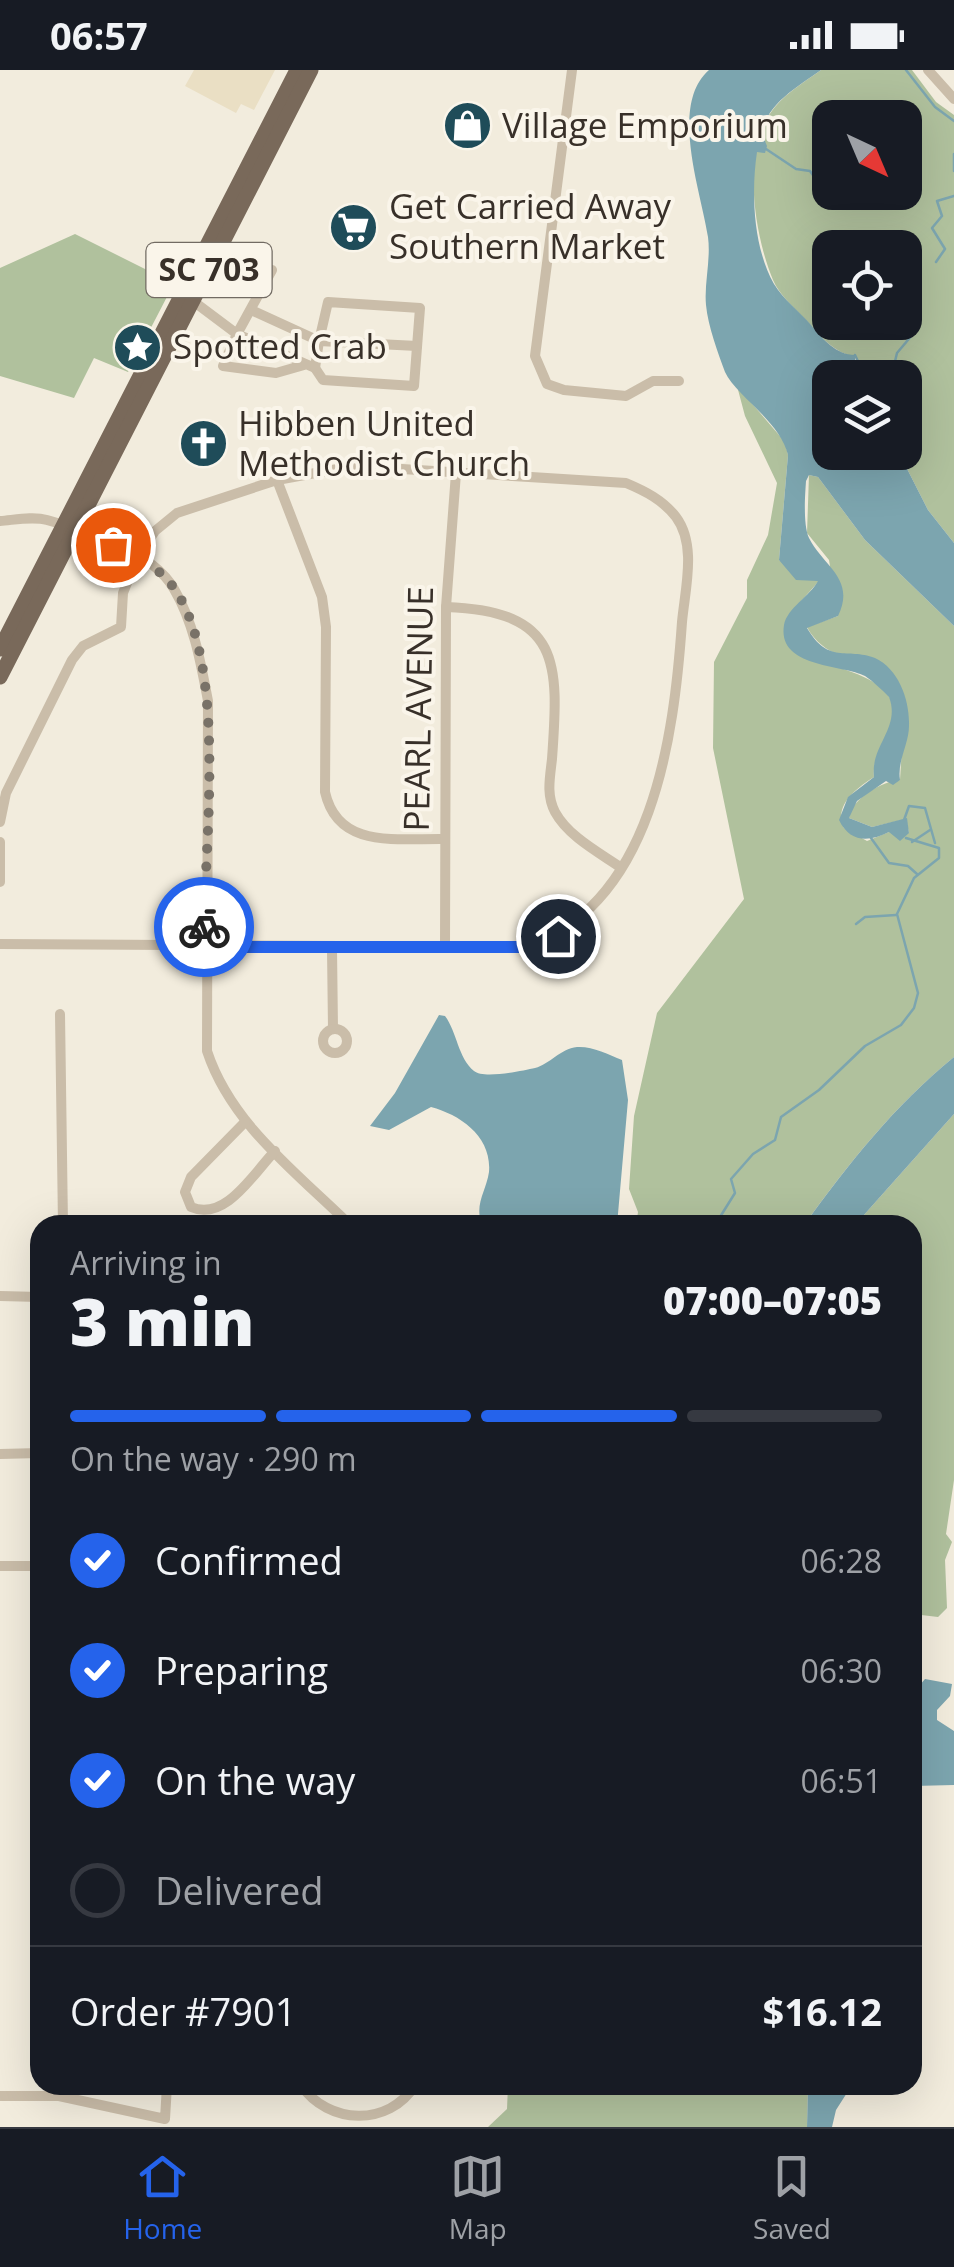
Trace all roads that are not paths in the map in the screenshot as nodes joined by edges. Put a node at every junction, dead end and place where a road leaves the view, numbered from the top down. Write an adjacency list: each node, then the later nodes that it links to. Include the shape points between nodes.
1 (297, 70): 6 (main road, SC 703)
2 (311, 70): 8 (main road, SC 703)
3 (572, 70): 14 (street, via 538,370 547,384 564,390 626,396 654,381)
4 (928, 70): 5 (street)
5 (954, 99)
6 (224, 212): 8 (main road, via 190,290); 18 (main road, SC 703)
7 (272, 270): 9 (street)
8 (193, 300): 10 (street); 18 (main road, SC 703)
9 (250, 310): 10 (street); 11 (street)
10 (238, 334): 13 (street); 13 (street, via 223,366 276,373)
11 (319, 341): 12 (street); 12 (street, via 328,302 420,308); 13 (street)
12 (417, 346): 13 (street, via 414,386 323,380)
13 (309, 366)
14 (679, 380)
15 (456, 472): 16 (street, via 354,466); 20 (street, PEARL AVENUE); 26 (street, via 626,483 678,518 688,546 669,746 650,807)
16 (277, 480): 19 (street, via 177,513); 24 (street, via 322,596 329,812 364,837)
17 (0, 521): 18 (street, via 44,519)
18 (70, 527): 19 (street); 21 (main road, SC 703); 22 (main road)
19 (137, 558): 23 (street, via 123,593 121,627 83,646 72,660 6,793); 30 (street, via 173,586 199,654 208,702)
20 (446, 607): 24 (street, PEARL AVENUE); 26 (street, via 512,617 554,660 549,796 570,831)
21 (0, 648)
22 (0, 677)
23 (0, 822)
24 (445, 839): 29 (street, PEARL AVENUE)
25 (0, 842): 27 (street)
26 (620, 868): 29 (street, via 591,910 558,936 526,947)
27 (0, 882)
28 (0, 944): 30 (street)
29 (445, 946): 31 (street)
30 (204, 947): 31 (street); 34 (street, via 206,1050 224,1094)
31 (332, 949): 33 (street)
32 (60, 1014): 36 (street)
33 (334, 1029)
34 (245, 1122): 35 (street); 35 (street, via 191,1176 185,1192 191,1207 219,1210)
35 (275, 1151): 37 (street)
36 (62, 1215)
37 (340, 1215)
38 (0, 1296): 39 (street)
39 (30, 1296)
40 (30, 1453): 41 (street)
41 (0, 1454)
42 (0, 1566): 43 (street)
43 (30, 1566)
44 (166, 2095): 47 (street, via 165,2119 59,2096)
45 (310, 2095): 46 (street, via 318,2105 358,2117 388,2112)
46 (405, 2095)
47 (0, 2096)

